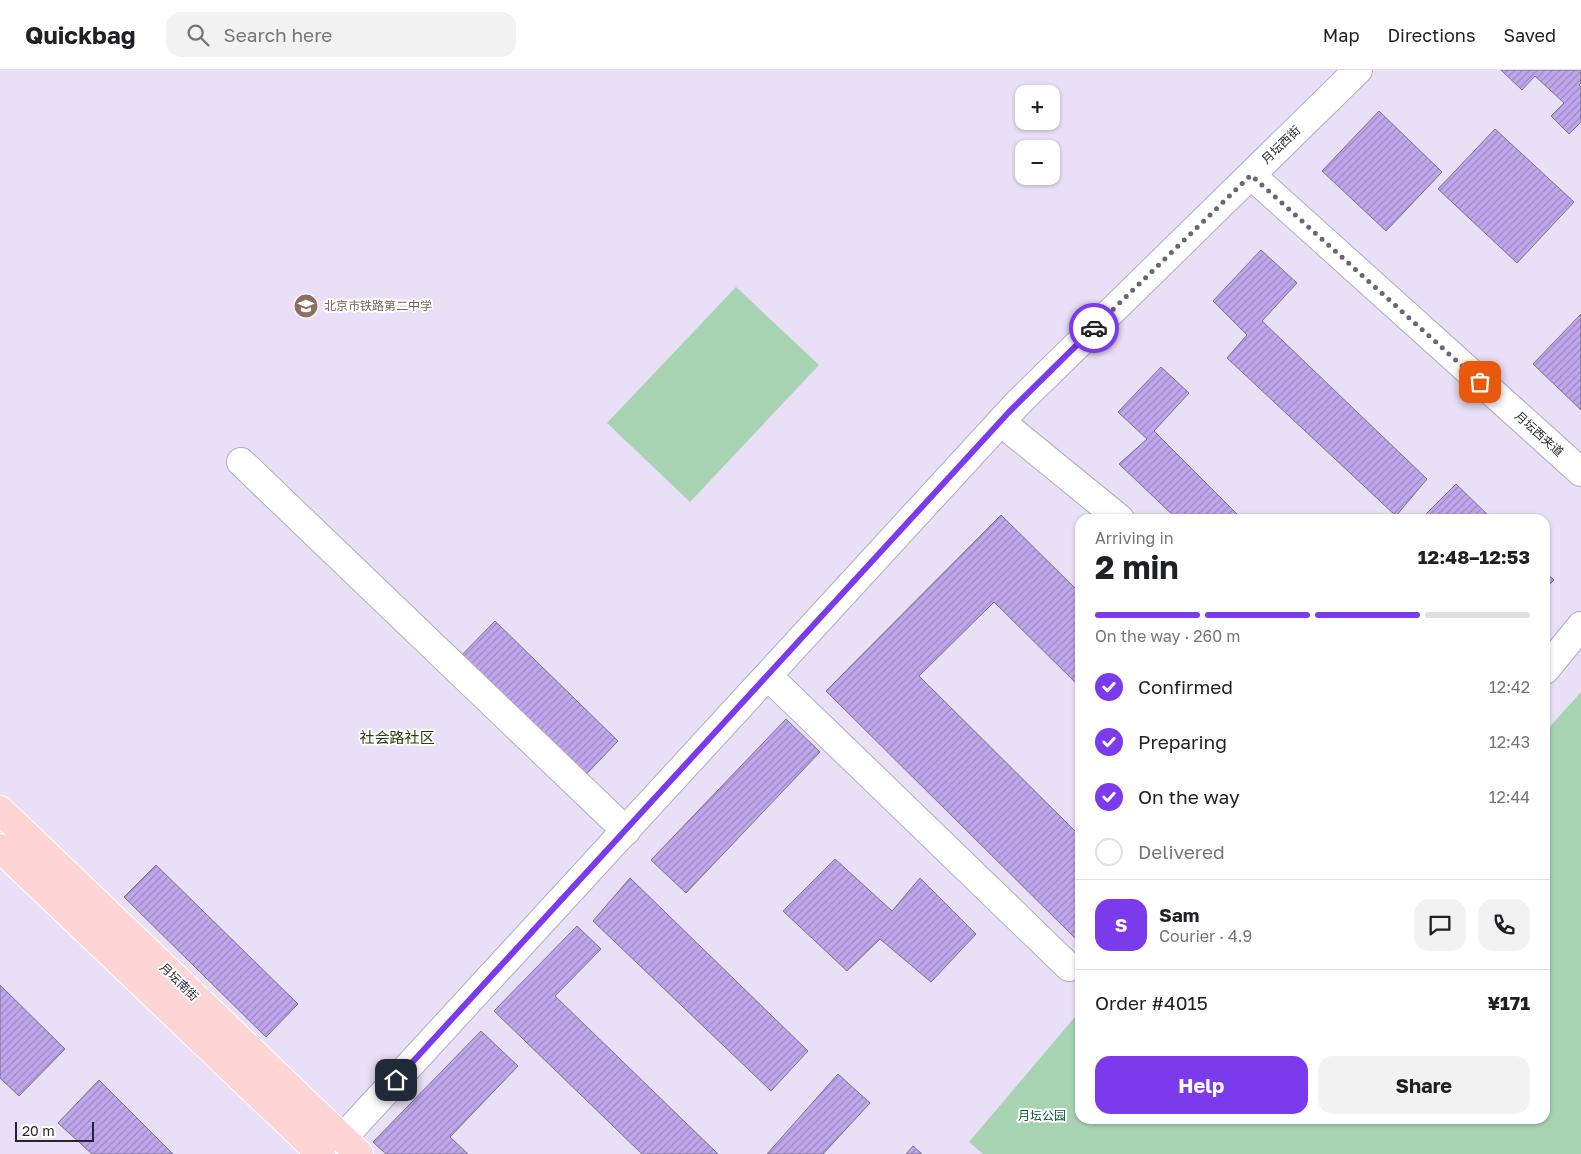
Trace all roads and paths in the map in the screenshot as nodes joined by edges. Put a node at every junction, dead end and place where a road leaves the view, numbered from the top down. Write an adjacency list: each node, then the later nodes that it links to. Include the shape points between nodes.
1 (1358, 70): 2 (street, 月坛西街)
2 (1251, 175): 3 (street, 月坛西街); 5 (street, 月坛西夹道)
3 (1001, 422): 6 (street); 9 (street, 月坛西街)
4 (241, 462): 11 (street)
5 (1581, 472)
6 (1114, 514)
7 (1581, 626): 8 (street)
8 (1550, 664)
9 (768, 676): 11 (street, 月坛西街); 13 (street)
10 (0, 810): 14 (main road, 月坛南街)
11 (626, 831): 14 (street, 月坛西街)
12 (0, 848): 15 (main road)
13 (1069, 967)
14 (343, 1149)
15 (321, 1154)

